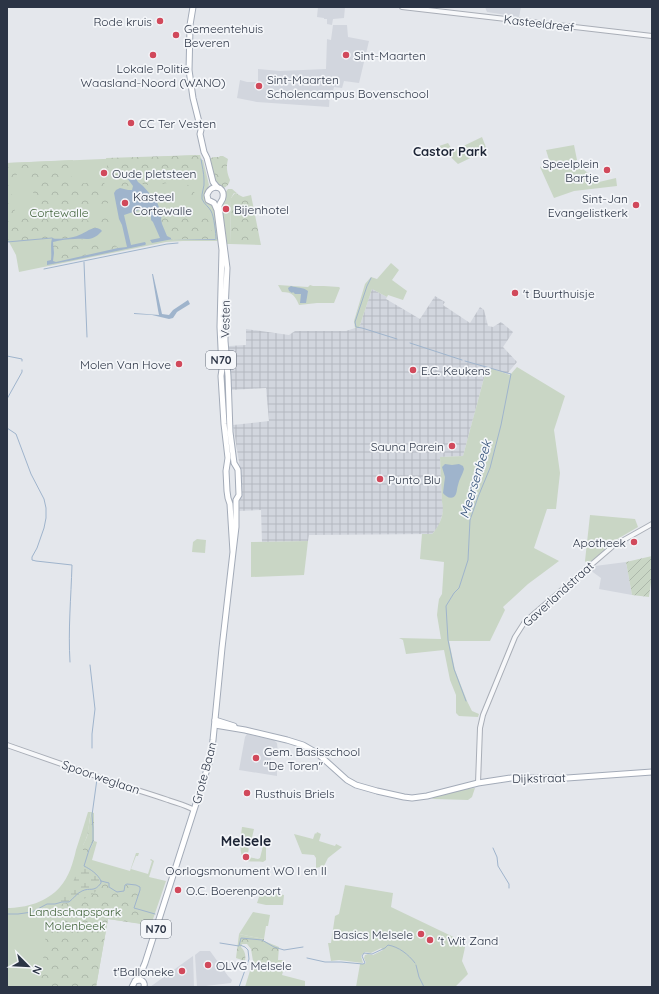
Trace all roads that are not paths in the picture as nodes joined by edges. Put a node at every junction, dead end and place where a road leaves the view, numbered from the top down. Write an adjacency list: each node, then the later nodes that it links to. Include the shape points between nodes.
1 (193, 7): 4 (main road, N70, via 189,70)
2 (402, 7): 3 (street, Kasteeldreef)
3 (652, 36)
4 (204, 152): 5 (main road, N70); 6 (main road, N70)
5 (217, 187): 6 (main road); 7 (main road, N70, via 221,189 224,197)
6 (210, 189): 8 (main road, N70, via 208,197)
7 (220, 202): 8 (main road); 9 (main road, Vesten / N70, via 227,268 225,341)
8 (214, 204): 10 (main road, Vesten / N70, via 222,250 221,380)
9 (234, 463): 10 (main road); 12 (main road, Vesten / N70, via 238,470 239,495)
10 (228, 464): 11 (main road, Vesten / N70, via 226,475)
11 (230, 500): 12 (main road); 14 (main road, Vesten / N70)
12 (236, 500): 14 (main road, Vesten / N70, via 237,517)
13 (652, 524): 19 (street, Gaverlandstraat, via 613,546 535,613 519,630 482,717)
14 (234, 530): 15 (main road, Vesten / N70)
15 (233, 552): 16 (main road, Grote Baan / N70)
16 (215, 722): 19 (main road, Dijkstraat, via 225,722 245,730 303,745 317,753 352,783 404,797 427,796); 20 (main road, Grote Baan / N70, via 210,760)
17 (7, 745): 20 (street, Spoorweglaan)
18 (652, 772): 19 (main road, Dijkstraat, via 567,778 511,778)
19 (478, 783)
20 (194, 810): 21 (main road, Grote Baan / N70)
21 (145, 963): 22 (main road, Grote Baan / N70); 23 (main road, Grote Baan / N70)
22 (136, 980): 23 (main road, Grote Baan / N70); 24 (main road, Grote Baan / N70)
23 (143, 984)
24 (132, 987)

